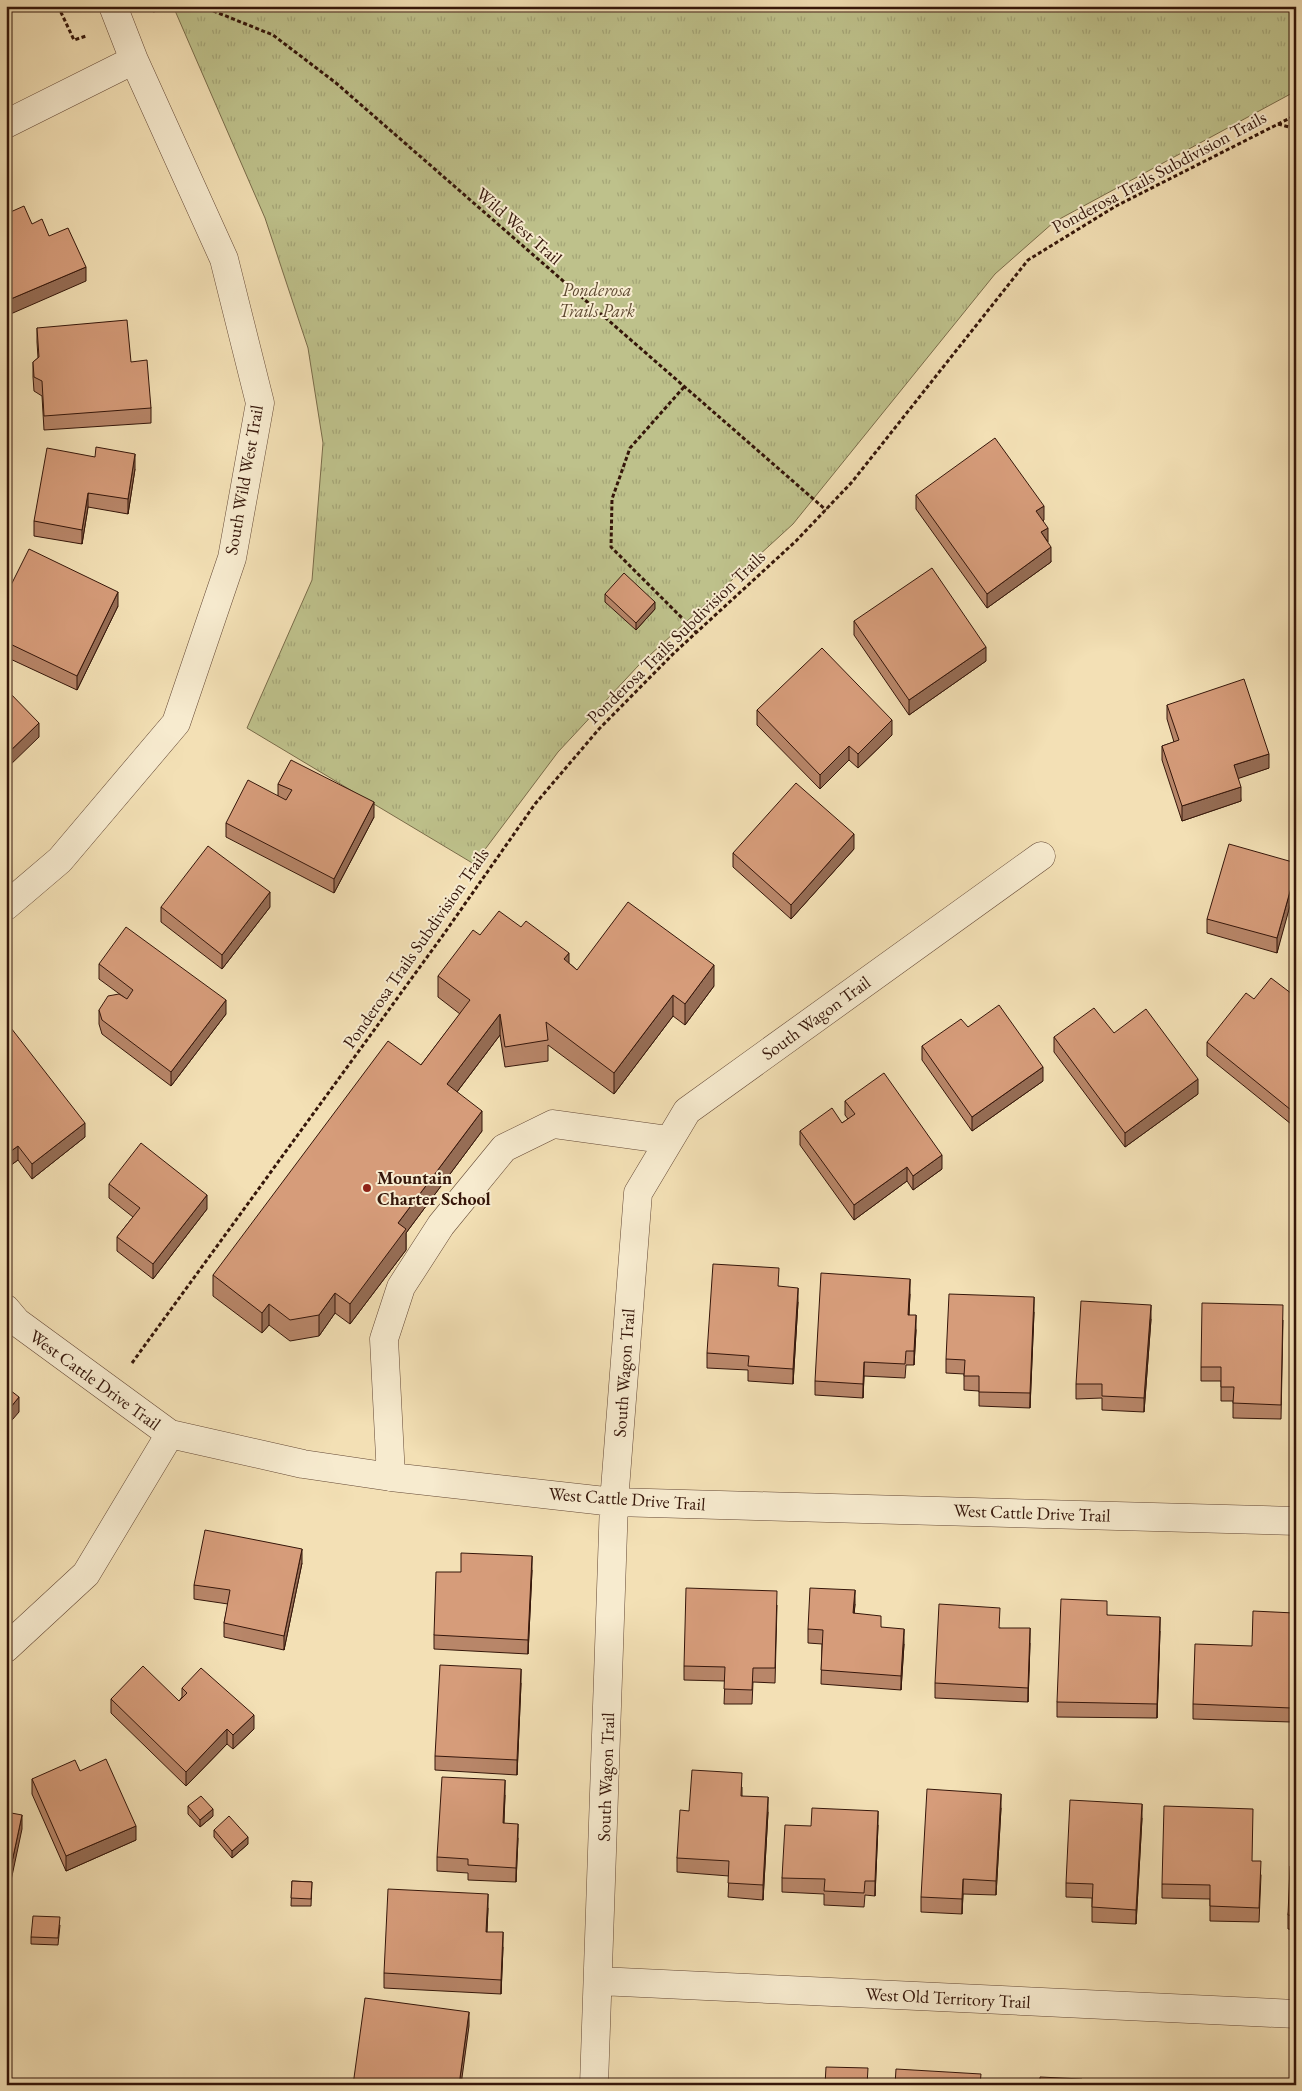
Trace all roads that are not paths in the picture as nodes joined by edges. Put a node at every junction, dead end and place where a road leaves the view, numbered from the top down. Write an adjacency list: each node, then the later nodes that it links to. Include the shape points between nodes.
1 (113, 6): 2 (street, South Wild West Trail)
2 (134, 60): 3 (street); 5 (street, South Wild West Trail, via 224,259 260,402 232,558 176,723 60,860)
3 (6, 124)
4 (1041, 856): 6 (street, South Wagon Trail, via 686,1111)
5 (6, 906)
6 (669, 1140): 9 (street, via 552,1124 504,1148 441,1225 406,1280 384,1339); 10 (street, South Wagon Trail, via 638,1193)
7 (6, 1309): 8 (street, West Cattle Drive Trail, via 17,1322)
8 (170, 1434): 9 (street, West Cattle Drive Trail, via 303,1464); 12 (street, via 86,1574)
9 (391, 1477): 10 (street, West Cattle Drive Trail)
10 (614, 1502): 11 (street, West Cattle Drive Trail); 13 (street, South Wagon Trail)
11 (1296, 1521)
12 (6, 1648)
13 (599, 1981): 14 (street, West Old Territory Trail); 15 (street, South Wagon Trail)
14 (1296, 2014)
15 (594, 2085)

